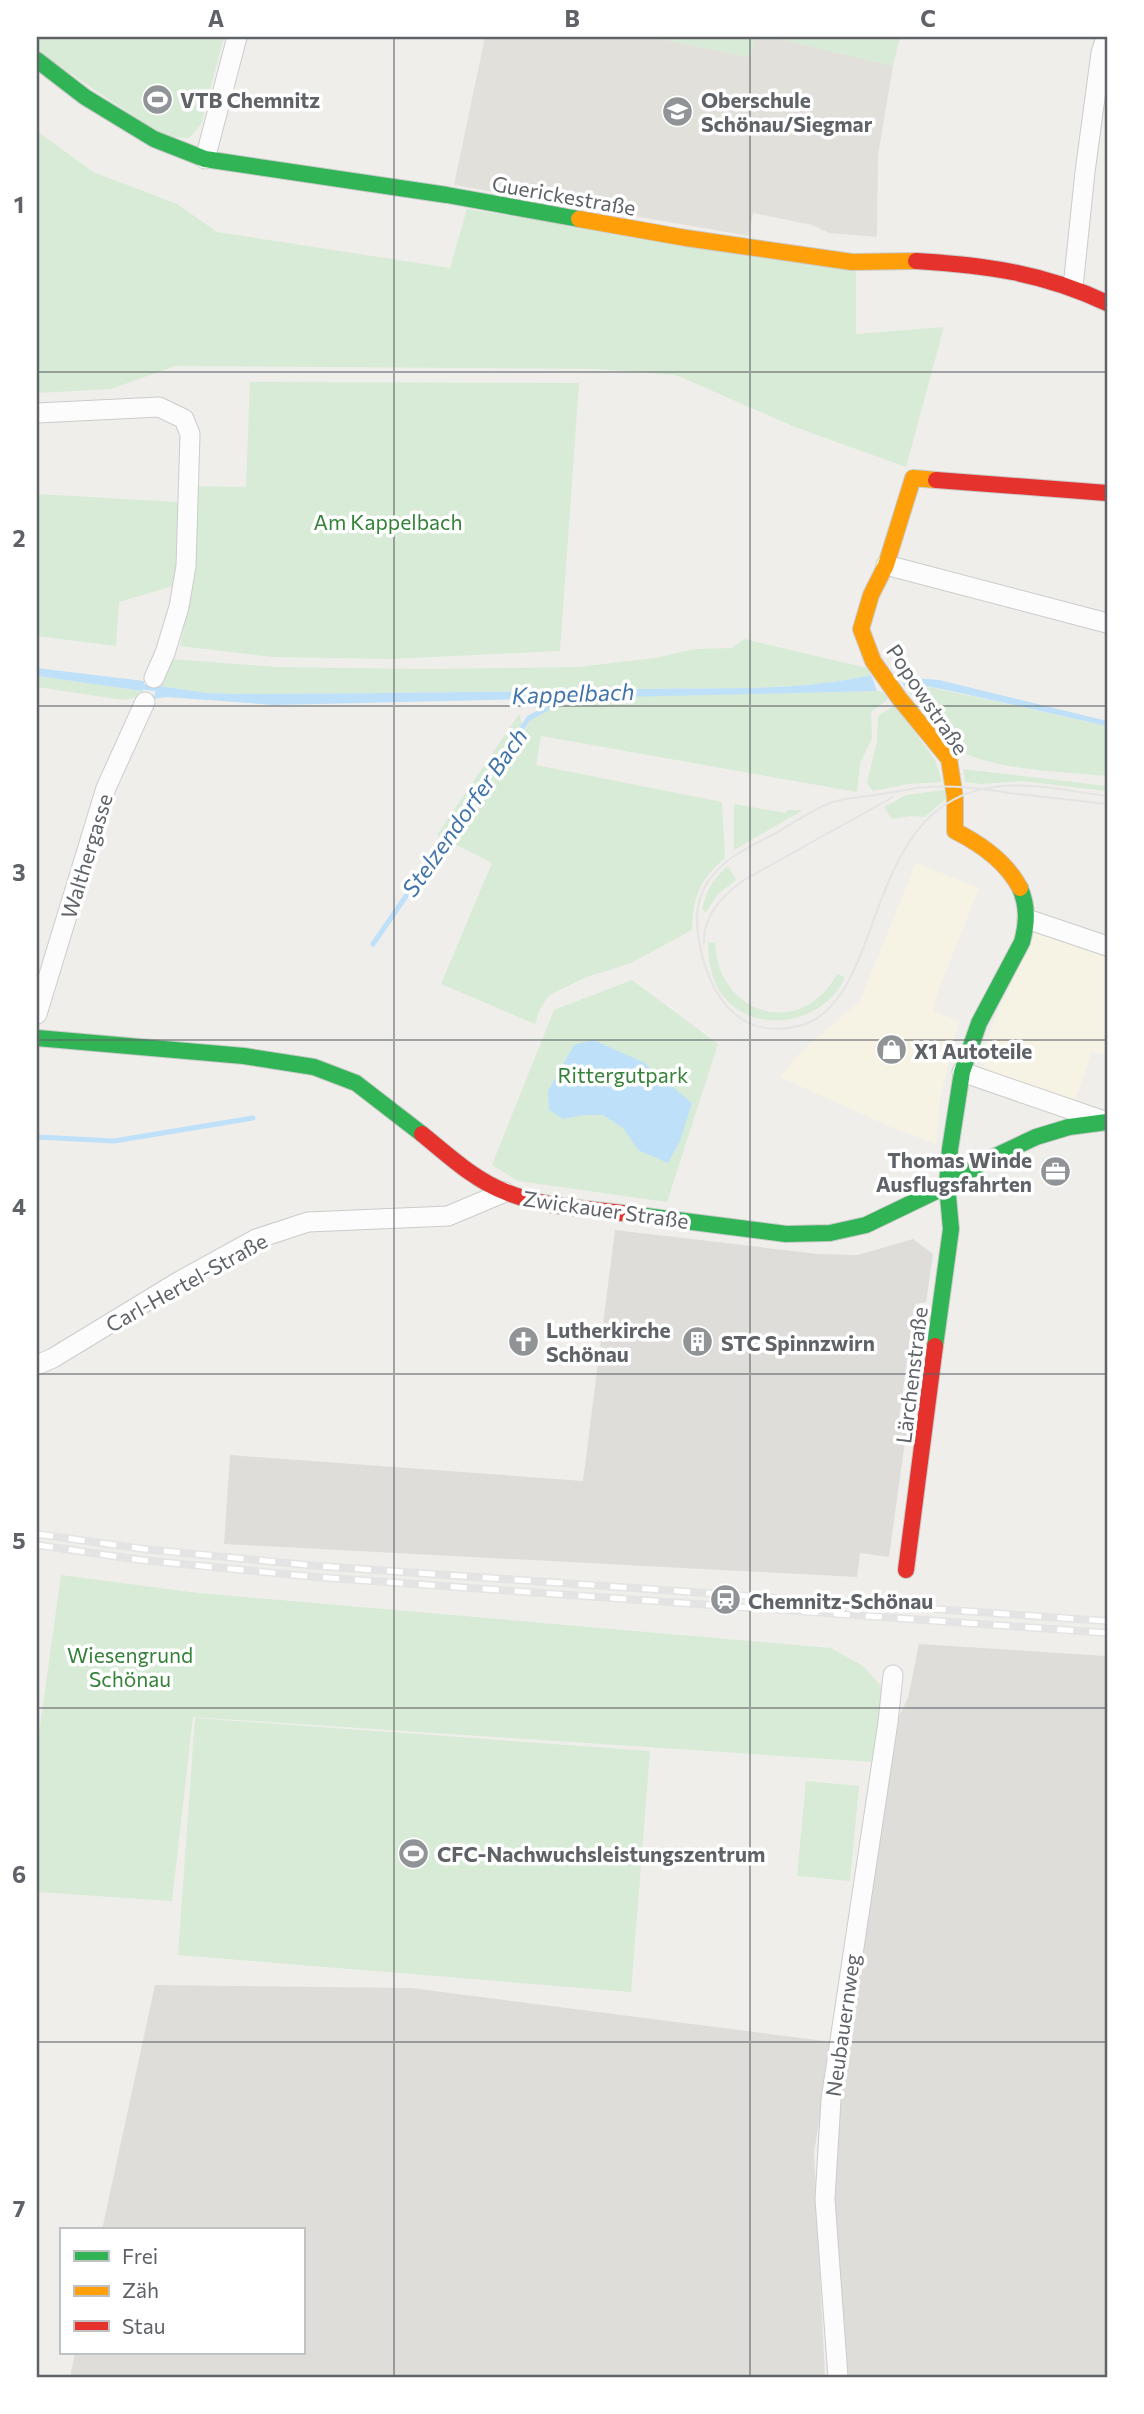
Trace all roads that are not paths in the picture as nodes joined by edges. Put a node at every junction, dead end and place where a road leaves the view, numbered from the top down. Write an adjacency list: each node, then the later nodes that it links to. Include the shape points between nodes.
1 (237, 37): 4 (street)
2 (1106, 37): 5 (street)
3 (37, 60): 4 (street, Guerickestraße, via 85,97 154,139)
4 (205, 159): 5 (street, Guerickestraße, via 447,195 686,239 852,262 967,264)
5 (1073, 288): 6 (street, Guerickestraße)
6 (1107, 303)
7 (37, 413): 11 (street, via 159,407 184,419 190,434 186,566 179,607)
8 (1107, 493): 9 (street, Popowstraße, via 913,478)
9 (886, 565): 10 (street); 13 (street, Popowstraße, via 861,629 873,661 949,759 956,798 955,831 990,851 1007,869 1022,894)
10 (1107, 623)
11 (154, 678)
12 (145, 702): 15 (street, Walthergasse, via 106,789)
13 (1027, 919): 14 (street); 17 (street, via 1017,953 973,1037)
14 (1107, 946)
15 (37, 1014)
16 (37, 1038): 20 (street, Zwickauer Straße, via 244,1056 314,1067 356,1083 478,1178)
17 (962, 1072): 18 (street, Zwickauer Straße); 19 (street)
18 (1107, 1122): 19 (street, Zwickauer Straße, via 1036,1137 985,1161)
19 (947, 1186): 20 (street, Zwickauer Straße, via 866,1225 830,1233 786,1234 538,1202); 22 (street, Lärchenstraße, via 951,1222)
20 (505, 1192): 21 (street, Carl-Hertel-Straße, via 448,1216 308,1222 256,1239)
21 (37, 1365)
22 (906, 1570)
23 (893, 1675): 24 (street, Neubauernweg, via 831,2100 825,2199)
24 (838, 2377)

